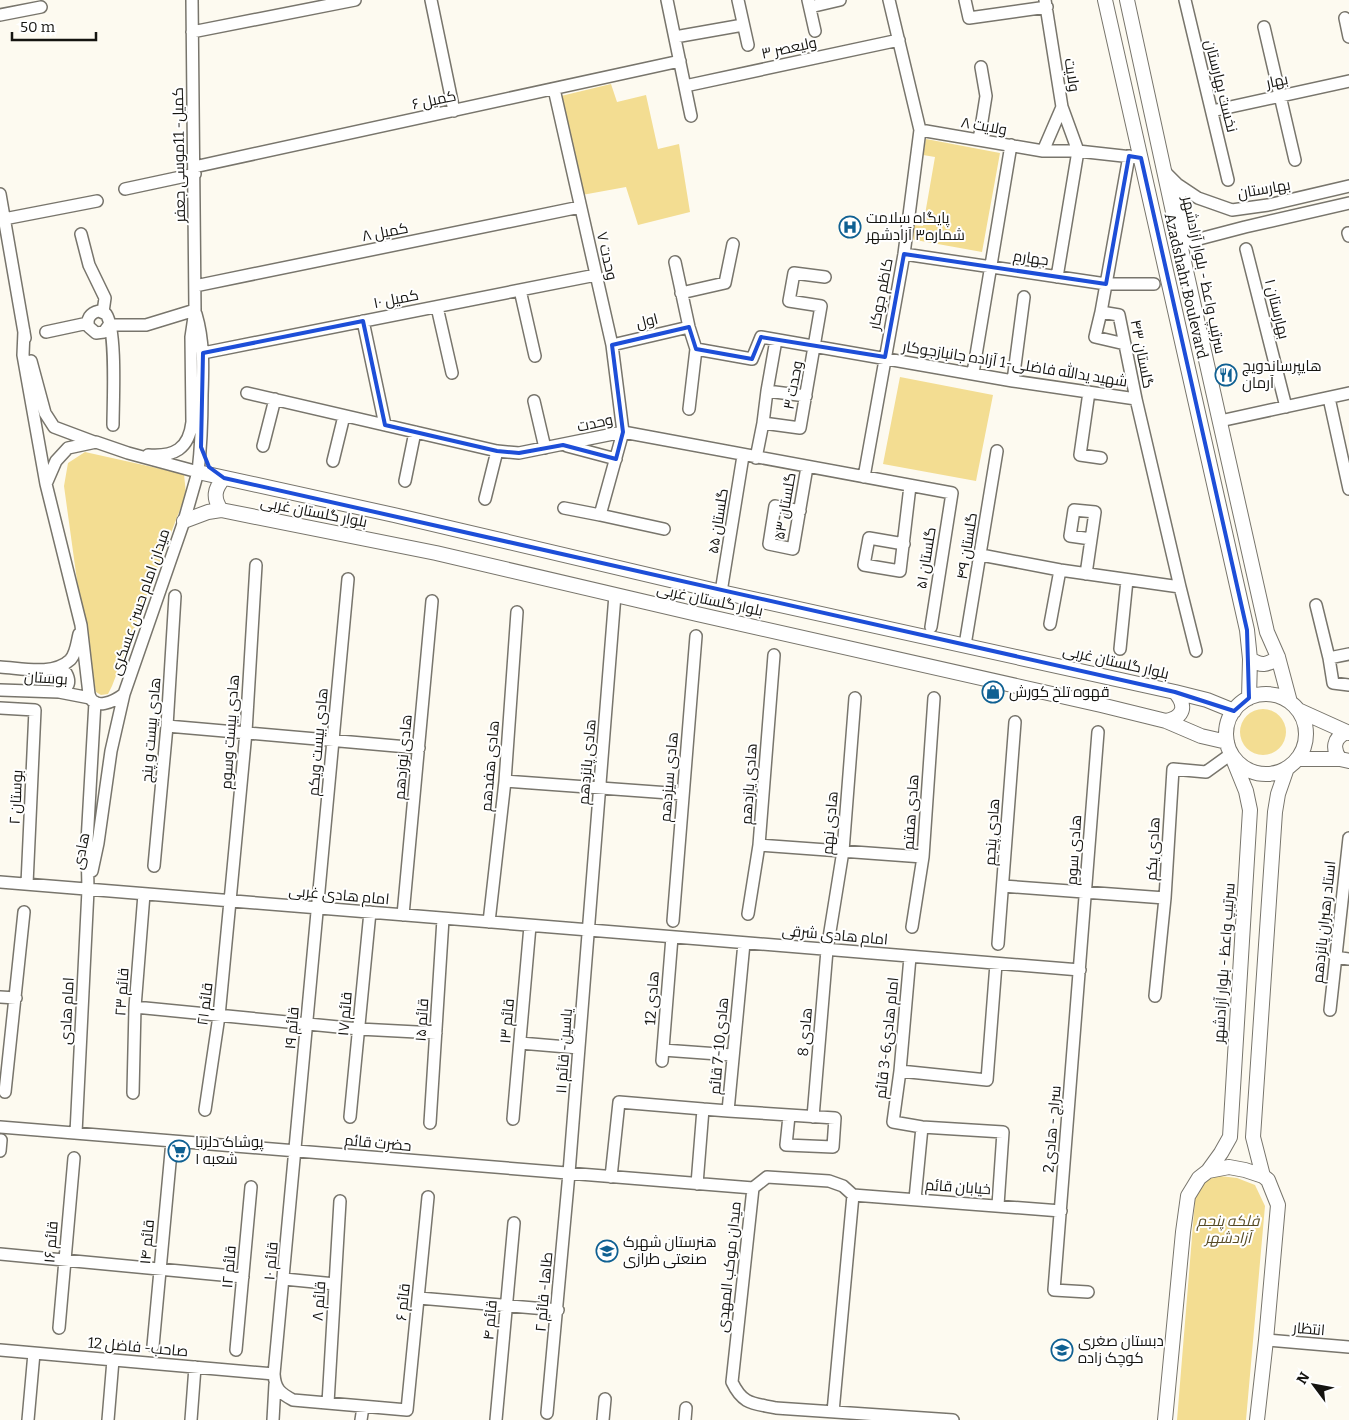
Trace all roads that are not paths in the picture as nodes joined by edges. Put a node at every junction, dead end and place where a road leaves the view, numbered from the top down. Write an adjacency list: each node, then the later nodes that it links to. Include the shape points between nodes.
1 (192, 0): 20 (street, کمیل- 11موسی جعفر)
2 (355, 0): 20 (street)
3 (431, 0): 32 (street)
4 (667, 0): 22 (street)
5 (738, 0): 17 (street)
6 (840, 0): 13 (street)
7 (889, 0): 23 (street, کاظم جوکار)
8 (965, 0): 12 (street, via 969,18)
9 (1105, 0): 40 (main road, Azadshahr Boulevard)
10 (1127, 0): 43 (main road, سرتیپ واعظ - بلوار آزادشهر)
11 (1185, 0): 33 (street, نخست بهارستان)
12 (1046, 3): 31 (street, ولایت)
13 (809, 4): 19 (street)
14 (41, 7): 15 (street)
15 (0, 14)
16 (1345, 18): 21 (street)
17 (743, 24): 22 (street); 24 (street)
18 (1264, 28): 30 (street)
19 (816, 31)
20 (192, 32): 42 (street, کمیل- 11موسی جعفر)
21 (1349, 37)
22 (675, 38): 25 (street)
23 (899, 40): 28 (street, ولیعصر ۳); 35 (street, کاظم جوکار)
24 (748, 45)
25 (680, 61): 28 (street); 29 (street, کمیل ۶)
26 (981, 67): 36 (street, via 986,96)
27 (1349, 81): 30 (street, بهار)
28 (685, 86): 34 (street)
29 (554, 89): 32 (street, کمیل ۶); 51 (street, وحدت ۷)
30 (1280, 96): 33 (street, بهار); 41 (street)
31 (1062, 107): 38 (street, ولایت); 39 (street)
32 (454, 111): 42 (street, کمیل ۶)
33 (1212, 111): 44 (street, نخست بهارستان)
34 (691, 116)
35 (920, 130): 36 (street, ولایت ۸); 57 (street, کاظم جوکار)
36 (979, 140): 37 (street, ولایت ۸)
37 (1011, 145): 38 (street, ولایت ۸); 59 (street)
38 (1043, 151): 39 (street, ولایت ۸)
39 (1078, 151): 40 (street, ولایت ۸); 62 (street)
40 (1135, 157): 63 (street); 163 (main road, Azadshahr Boulevard, via 1246,630)
41 (1295, 160)
42 (194, 170): 47 (street, کمیل ۶); 65 (street, کمیل- 11موسی جعفر)
43 (1165, 172): 45 (street, بهارستان); 54 (main road, سرتیپ واعظ - بلوار آزادشهر)
44 (1228, 180)
45 (1177, 184): 46 (street, بهارستان, via 1198,198 1232,210); 54 (street)
46 (1349, 186)
47 (125, 189)
48 (0, 194): 52 (street)
49 (98, 201): 52 (street)
50 (1349, 204): 54 (street)
51 (580, 207): 60 (street, وحدت ۷); 65 (street, کمیل ۸)
52 (4, 219): 77 (street)
53 (81, 234): 71 (street, via 89,264 106,298)
54 (1184, 243): 102 (main road, سرتیپ واعظ - بلوار آزادشهر)
55 (733, 244): 67 (street, via 725,283)
56 (1246, 248): 99 (street, بهارستان ۱)
57 (904, 254): 59 (street, جهارم); 86 (street, کاظم جوکار)
58 (675, 262): 67 (street)
59 (991, 267): 62 (street, جهارم); 88 (street)
60 (596, 275): 66 (street, کمیل ۱۰); 81 (street, وحدت ۷)
61 (825, 277): 82 (street, وحدت ۳, via 794,273 789,301 821,306)
62 (1057, 277): 63 (street, جهارم)
63 (1106, 284): 64 (street, جهارم); 72 (street)
64 (1154, 284)
65 (195, 286): 70 (street, کمیل- 11موسی جعفر)
66 (520, 290): 69 (street, کمیل ۱۰); 85 (street)
67 (681, 293): 76 (street)
68 (1024, 297): 89 (street)
69 (437, 307): 73 (street, کمیل ۱۰); 87 (street)
70 (195, 310): 75 (street, via 146,325); 84 (street, میدان امام حسن عسکری); 115 (street, via 191,337 190,436 185,444 165,455)
71 (103, 312): 74 (street, via 90,315); 75 (street)
72 (1101, 312): 80 (street, گلستان ۴۳, via 1119,315); 80 (street, via 1095,337)
73 (364, 321): 84 (street, کمیل ۱۰); 105 (street)
74 (88, 323): 75 (street, via 96,333 104,332); 78 (street)
75 (109, 325): 104 (street, via 112,337)
76 (689, 327): 81 (street, اول); 83 (street)
77 (24, 331): 108 (street, via 44,413 54,427); 126 (street, میدان امام حسن عسکری, via 23,355)
78 (46, 332)
79 (776, 340): 82 (street, شهید یدالله فاضلی-1 آزاده جانبازجوکار); 83 (street, via 761,337 752,358); 90 (street)
80 (1125, 344): 97 (street, گلستان ۴۳)
81 (612, 345): 107 (street, وحدت ۷)
82 (815, 347): 86 (street, شهید یدالله فاضلی-1 آزاده جانبازجوکار); 94 (street, وحدت ۳)
83 (696, 349): 100 (street)
84 (203, 353): 111 (street, میدان امام حسن عسکری)
85 (535, 356)
86 (885, 357): 88 (street, شهید یدالله فاضلی-1 آزاده جانبازجوکار); 123 (street, کاظم جوکار)
87 (452, 373)
88 (973, 374): 89 (street, شهید یدالله فاضلی-1 آزاده جانبازجوکار)
89 (1013, 381): 91 (street, شهید یدالله فاضلی-1 آزاده جانبازجوکار)
90 (767, 391): 94 (street); 103 (street)
91 (1089, 392): 97 (street, شهید یدالله فاضلی-1 آزاده جانبازجوکار); 118 (street, via 1080,455)
92 (247, 393): 96 (street, وحدت)
93 (1349, 393): 95 (street)
94 (806, 396): 103 (street, وحدت ۳, via 800,428)
95 (1329, 398): 99 (street); 128 (street)
96 (275, 399): 101 (street, وحدت); 110 (street)
97 (1136, 399): 145 (street, شهید یدالله فاضلی-1 آزاده جانبازجوکار)
98 (534, 401): 112 (street)
99 (1286, 407): 102 (street)
100 (689, 409)
101 (344, 416): 105 (street, وحدت); 120 (street)
102 (1220, 421): 161 (main road, سرتیپ واعظ - بلوار آزادشهر, via 1267,632)
103 (763, 422): 117 (street)
104 (113, 424)
105 (385, 425): 106 (street, وحدت)
106 (415, 432): 113 (street, وحدت); 125 (street)
107 (623, 432): 109 (street, وحدت); 116 (street, وحدت); 119 (street)
108 (96, 442): 115 (street); 126 (street, via 68,448 56,461)
109 (563, 445): 112 (street, وحدت); 119 (street)
110 (263, 446)
111 (201, 447): 122 (street, میدان امام حسن عسکری); 124 (street, via 209,467)
112 (545, 448): 113 (street, وحدت, via 520,454)
113 (497, 451): 130 (street)
114 (997, 451): 139 (street, گلستان ۴۹)
115 (128, 453): 122 (street)
116 (743, 456): 117 (street, وحدت); 146 (street, گلستان ۵۵)
117 (756, 458): 121 (street, وحدت)
118 (1101, 458)
119 (616, 459): 134 (street)
120 (333, 461)
121 (807, 467): 123 (street, وحدت); 133 (street, گلستان ۵۳)
122 (198, 472): 124 (main road, بلوار گلستان غربی); 135 (street, میدان امام حسن عسکری)
123 (864, 477): 127 (street, وحدت)
124 (224, 478): 132 (main road, via 215,494); 146 (main road, بلوار گلستان غربی)
125 (406, 481)
126 (46, 484): 153 (street, میدان امام حسن عسکری)
127 (910, 486): 129 (street, وحدت); 138 (street)
128 (1349, 489)
129 (952, 493): 154 (street, گلستان ۵۱)
130 (485, 499)
131 (564, 508): 134 (street)
132 (221, 510): 135 (main road, بلوار گلستان غربی); 147 (main road, بلوار گلستان غربی, via 436,553)
133 (800, 511): 133 (street, گلستان ۵۳, via 775,506 769,544 793,549)
134 (600, 515): 136 (street)
135 (184, 521): 170 (street, میدان امام حسن عسکری)
136 (664, 529)
137 (1090, 539): 137 (street, via 1070,536 1074,510 1095,512); 142 (street)
138 (904, 544): 138 (street, via 900,571 864,565 869,538)
139 (981, 555): 141 (street); 156 (street, گلستان ۴۹)
140 (256, 565): 181 (street, هادی بیست وسوم)
141 (1060, 570): 142 (street); 152 (street)
142 (1086, 574): 144 (street)
143 (348, 579): 184 (street, هادی بیست ویکم)
144 (1127, 580): 145 (street); 157 (street)
145 (1180, 587): 158 (street)
146 (722, 592): 156 (main road, بلوار گلستان غربی)
147 (615, 595): 178 (main road, بلوار گلستان غربی); 190 (street, هادی پانزدهم)
148 (176, 596): 180 (street, هادی بیست و پنج)
149 (432, 601): 185 (street, هادی نوزدهم)
150 (1316, 605): 162 (street)
151 (517, 612): 189 (street, هادی هفدهم)
152 (1050, 624)
153 (81, 625): 165 (street, بوستان, via 70,660); 174 (street, میدان امام حسن عسکری)
154 (930, 627)
155 (696, 636): 191 (street, هادی سیزدهم)
156 (966, 645): 169 (main road, بلوار گلستان غربی)
157 (1120, 649)
158 (1196, 650)
159 (1349, 654): 162 (street)
160 (774, 655): 193 (street, هادی یازدهم)
161 (1278, 657): 163 (main road, via 1269,664 1259,665); 175 (main road, سرتیپ واعظ - بلوار آزادشهر)
162 (1329, 658): 166 (street, via 1333,683)
163 (1250, 659): 173 (main road, Azadshahr Boulevard)
164 (0, 667): 165 (street, بوستان)
165 (53, 669): 168 (street, via 66,672 69,679 66,690)
166 (1349, 685)
167 (0, 690): 168 (street, بوستان)
168 (59, 692): 174 (street, بوستان)
169 (1175, 692): 177 (main road, بلوار گلستان غربی); 178 (main road, via 1182,700 1182,710 1176,719)
170 (124, 694): 174 (street, میدان امام حسن عسکری, via 108,704); 200 (street, هادی)
171 (855, 698): 194 (street, هادی نهم)
172 (934, 698): 195 (street, هادی هفتم)
173 (1249, 698): 175 (main road, via 1270,694); 177 (main road)
174 (93, 700): 200 (street, هادی)
175 (1294, 706): 183 (main road); 188 (main road, via 1306,734 1302,752)
176 (0, 708): 198 (street, بوستان ۲, via 35,710)
177 (1234, 711): 186 (main road, via 1227,726)
178 (1166, 721): 186 (main road, بلوار گلستان غربی)
179 (1015, 722): 199 (street, هادی پنجم)
180 (167, 726): 181 (street); 196 (street, هادی بیست و پنج)
181 (246, 732): 184 (street); 204 (street, هادی بیست وسوم)
182 (1098, 732): 201 (street, هادی سوم)
183 (1347, 733): 187 (main road, via 1340,735 1335,744 1335,750)
184 (333, 740): 185 (street); 205 (street, هادی بیست ویکم)
185 (419, 748): 209 (street, هادی نوزدهم)
186 (1229, 748): 188 (main road, via 1242,766 1256,773 1272,773); 203 (street, هادی یکم, via 1206,772 1173,768); 254 (main road, سرتیپ واعظ - بلوار آزادشهر, via 1250,810 1230,1137)
187 (1344, 760): 188 (main road)
188 (1292, 763): 256 (main road, via 1278,794 1275,812 1253,1137)
189 (505, 781): 190 (street); 212 (street, هادی هفدهم)
190 (600, 788): 191 (street); 215 (street, هادی پانزدهم)
191 (683, 794): 211 (street, هادی سیزدهم)
192 (1349, 838): 221 (street, استاد رهبران پانزدهم)
193 (759, 845): 194 (street); 208 (street, هادی یازدهم)
194 (843, 851): 195 (street); 219 (street, هادی نهم)
195 (923, 857): 214 (street, هادی هفتم)
196 (154, 866)
197 (0, 882): 198 (street)
198 (27, 884): 200 (street)
199 (1002, 886): 201 (street); 218 (street, هادی پنجم)
200 (88, 890): 202 (street, امام هادی غربی); 250 (street, امام هادی)
201 (1086, 892): 203 (street); 224 (street, هادی سوم)
202 (144, 894): 204 (street, امام هادی غربی); 228 (street, قائم ۲۳)
203 (1166, 898): 225 (street, هادی یکم)
204 (230, 901): 205 (street, امام هادی غربی); 230 (street, قائم ۲۱)
205 (318, 908): 207 (street, امام هادی غربی); 231 (street, قائم ۱۹)
206 (24, 912): 227 (street)
207 (370, 912): 209 (street, امام هادی غربی); 232 (street, قائم ۱۷)
208 (748, 914)
209 (403, 915): 210 (street, امام هادی غربی)
210 (443, 918): 212 (street, امام هادی غربی); 233 (street, قائم ۱۵)
211 (673, 921)
212 (489, 922): 213 (street, امام هادی غربی)
213 (530, 926): 215 (street, امام هادی غربی); 234 (street, قائم ۱۳)
214 (912, 927)
215 (588, 930): 216 (street, امام هادی شرقی); 235 (street, یاسین- قائم ۱۱)
216 (672, 937): 217 (street, امام هادی شرقی); 236 (street, 12 هادی, via 663,1056)
217 (744, 943): 219 (street, امام هادی شرقی); 236 (street, هادی10-7 قائم)
218 (998, 944)
219 (827, 950): 220 (street, امام هادی شرقی); 245 (street, هادی 8)
220 (910, 956): 223 (street, امام هادی شرقی); 237 (street, امام هادی6-3 قائم)
221 (1335, 957): 222 (street); 229 (street, استاد رهبران پانزدهم)
222 (1349, 958)
223 (996, 964): 224 (street, امام هادی شرقی); 237 (street, via 987,1080)
224 (1080, 970): 266 (street, سراج - هادی2)
225 (1156, 996)
226 (0, 997): 227 (street)
227 (16, 998): 238 (street)
228 (135, 1006): 230 (street); 239 (street, قائم ۲۳)
229 (1330, 1010)
230 (219, 1016): 231 (street); 241 (street, قائم ۲۱)
231 (307, 1024): 232 (street); 252 (street, قائم ۱۹)
232 (359, 1029): 233 (street); 244 (street, قائم ۱۷)
233 (436, 1033): 247 (street, قائم ۱۵)
234 (520, 1043): 235 (street); 246 (street, قائم ۱۳)
235 (579, 1048): 255 (street, یاسین- قائم ۱۱)
236 (732, 1055): 242 (street, هادی10-7 قائم)
237 (900, 1071): 249 (street, امام هادی6-3 قائم, via 893,1122)
238 (5, 1092)
239 (133, 1093)
240 (703, 1109): 242 (street, هادی10-7 قائم); 257 (street, via 619,1102); 258 (street, هادی10-7 قائم)
241 (205, 1110)
242 (728, 1111): 243 (street)
243 (789, 1116): 245 (street); 245 (street, via 786,1144 833,1147 835,1118)
244 (350, 1117)
245 (813, 1117)
246 (513, 1119)
247 (430, 1123)
248 (0, 1127): 250 (street, حضرت قائم)
249 (922, 1127): 263 (street); 265 (street, via 1003,1132)
250 (76, 1133): 251 (street, حضرت قائم)
251 (172, 1141): 252 (street, حضرت قائم); 270 (street, قائم ۱۴)
252 (296, 1151): 255 (street, حضرت قائم); 272 (street, قائم ۱۰)
253 (74, 1158): 269 (street, قائم ۱۶)
254 (1208, 1171): 256 (main road, via 1229,1167); 304 (main road, سرتیپ واعظ - بلوار آزادشهر, via 1199,1178 1188,1196)
255 (569, 1173): 257 (street, حضرت قائم); 277 (street, طاها- قائم ۲)
256 (1263, 1176): 279 (main road, via 1268,1180 1278,1205)
257 (611, 1177): 258 (street, حضرت قائم)
258 (697, 1184): 260 (street, حضرت قائم)
259 (251, 1187): 271 (street, قائم ۱۲)
260 (753, 1188): 261 (street, میدان موکب المهدی, via 767,1177 830,1181); 292 (street, میدان موکب المهدی, via 732,1382 738,1394 748,1402 776,1408)
261 (853, 1195): 263 (street, خیابان قائم); 292 (street)
262 (428, 1197): 275 (street, قائم ۶)
263 (916, 1199): 265 (street, خیابان قائم)
264 (340, 1202): 273 (street, قائم ۸)
265 (998, 1205): 266 (street, خیابان قائم)
266 (1061, 1211): 274 (street, سراج - هادی2, via 1054,1290)
267 (514, 1223): 276 (street, قائم ۴)
268 (0, 1254): 269 (street)
269 (64, 1260): 270 (street); 278 (street, قائم ۱۶)
270 (160, 1269): 271 (street); 280 (street, قائم ۱۴)
271 (243, 1277): 283 (street, قائم ۱۲)
272 (284, 1279): 273 (street); 287 (street, قائم ۱۰)
273 (335, 1284): 289 (street, قائم ۸)
274 (1088, 1292)
275 (419, 1298): 276 (street); 290 (street, قائم ۶, via 407,1410)
276 (506, 1305): 277 (street); 300 (street, قائم ۴)
277 (558, 1310): 293 (street, طاها- قائم ۲)
278 (59, 1328)
279 (1266, 1340): 281 (street, انتظار); 305 (main road)
280 (153, 1346)
281 (1349, 1347)
282 (0, 1350): 284 (street, صاحب- فاضل 12)
283 (236, 1350)
284 (34, 1353): 285 (street, صاحب- فاضل 12); 295 (street)
285 (113, 1360): 286 (street, صاحب- فاضل 12); 296 (street)
286 (195, 1367): 287 (street, صاحب- فاضل 12); 297 (street)
287 (274, 1379): 289 (street, via 280,1393 293,1400); 298 (street, قائم ۱۰)
288 (605, 1400): 301 (street)
289 (328, 1403): 290 (street)
290 (363, 1407): 299 (street)
291 (686, 1408): 302 (street)
292 (833, 1412): 294 (street, میدان موکب المهدی)
293 (547, 1413)
294 (857, 1417): 303 (street, میدان موکب المهدی)
295 (28, 1420)
296 (108, 1420)
297 (191, 1420)
298 (273, 1420)
299 (362, 1420)
300 (496, 1420)
301 (603, 1420)
302 (684, 1420)
303 (953, 1420)
304 (1166, 1420)
305 (1257, 1420)

